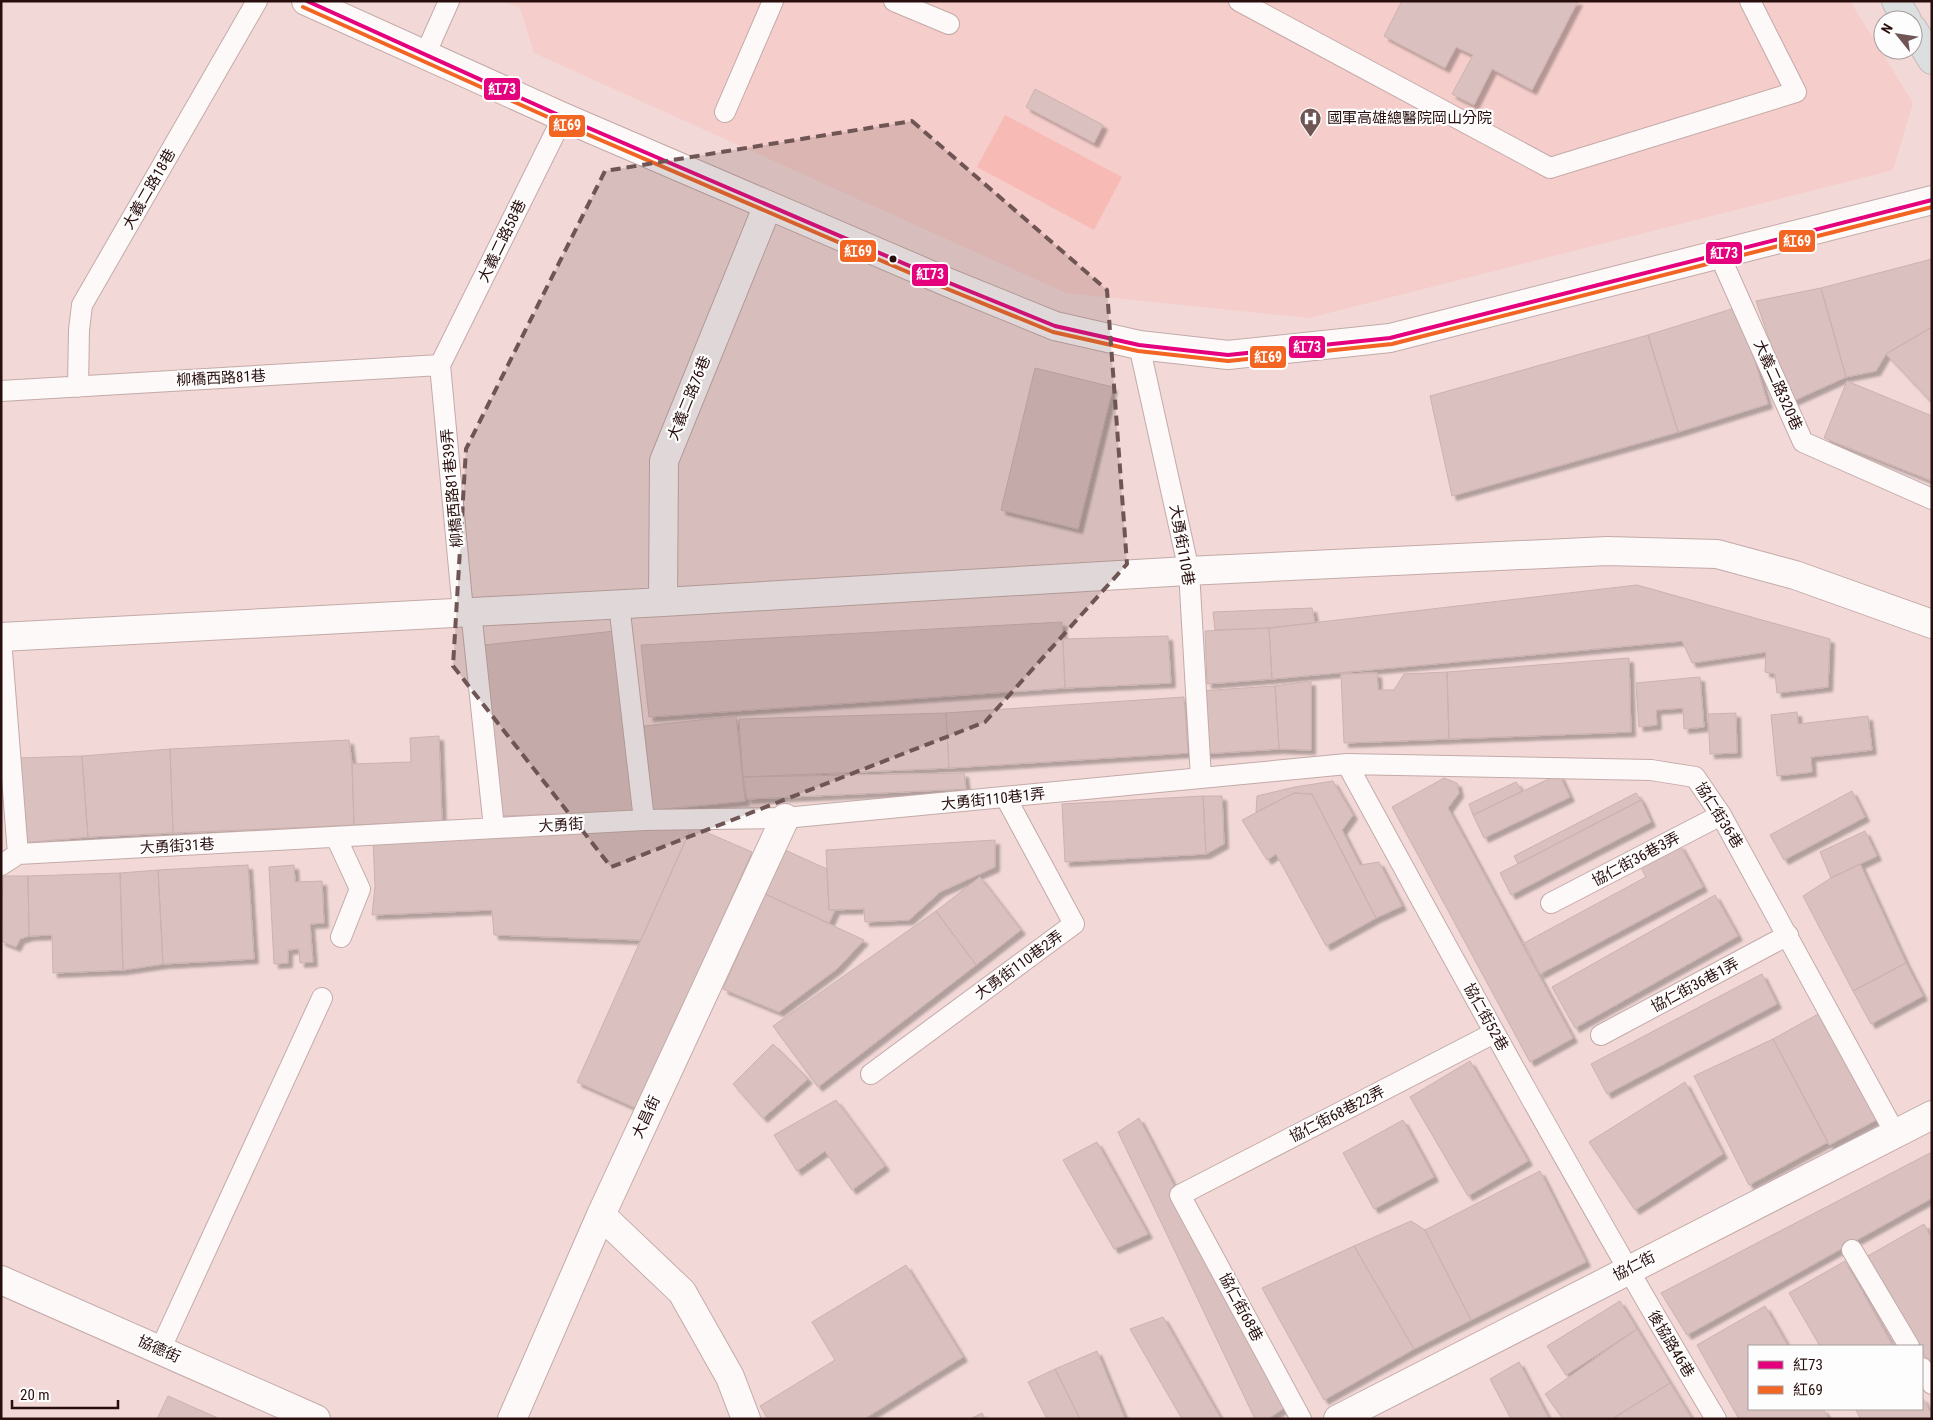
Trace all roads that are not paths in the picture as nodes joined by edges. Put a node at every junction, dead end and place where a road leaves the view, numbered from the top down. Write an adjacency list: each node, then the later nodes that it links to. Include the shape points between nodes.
1 (257, 1): 19 (lane, 大義二路18巷, via 82,305)
2 (306, 1): 10 (street)
3 (448, 1): 10 (lane)
4 (773, 1): 12 (lane)
5 (894, 1): 8 (lane)
6 (1239, 1): 7 (lane, via 1550,168 1796,92)
7 (1750, 1)
8 (949, 24)
9 (1923, 45): 11 (main road)
10 (425, 54): 13 (street)
11 (1932, 60)
12 (724, 112)
13 (563, 117): 15 (street); 18 (lane, 大義二路58巷)
14 (1932, 200): 16 (street)
15 (768, 205): 17 (street, via 1055,326); 23 (street, 大義二路76巷, via 664,461)
16 (1719, 254): 17 (street, via 1390,338 1228,355); 21 (lane, 大義二路320巷, via 1804,442)
17 (1140, 346): 22 (lane, 大勇街110巷)
18 (440, 365): 19 (lane, 柳橋西路81巷); 25 (lane, 柳橋西路81巷39弄)
19 (78, 387): 20 (lane, 柳橋西路81巷)
20 (1, 391)
21 (1932, 499)
22 (1189, 571): 23 (street); 26 (street, via 1607,551 1717,554 1795,575); 29 (lane, 大勇街110巷)
23 (663, 602): 24 (street)
24 (619, 604): 25 (street); 33 (lane)
25 (467, 611): 27 (street); 34 (lane, 柳橋西路81巷39弄)
26 (1932, 624)
27 (1, 638): 36 (lane)
28 (1347, 764): 29 (lane, 協仁街36巷); 31 (lane, 協仁街36巷, via 1651,770 1694,777); 41 (lane, 協仁街52巷)
29 (1201, 778): 30 (lane, 大勇街110巷1弄)
30 (1006, 798): 32 (lane, 大勇街110巷1弄); 43 (lane, 大勇街110巷2弄, via 1074,924)
31 (1721, 814): 37 (lane, 協仁街36巷3弄); 38 (lane, 協仁街36巷)
32 (785, 818): 33 (lane, 大勇街); 47 (street, 大昌街)
33 (644, 820): 34 (lane, 大勇街)
34 (494, 828): 35 (lane, 大勇街)
35 (336, 837): 36 (lane, 大勇街31巷); 39 (lane, via 360,889)
36 (10, 860)
37 (1551, 903)
38 (1788, 935): 42 (lane, 協仁街36巷1弄); 45 (lane, 協仁街36巷)
39 (341, 937)
40 (322, 998): 52 (lane)
41 (1494, 1033): 46 (lane, 協仁街68巷22弄); 49 (lane, 協仁街52巷)
42 (1602, 1035)
43 (871, 1074)
44 (1932, 1115): 45 (street, 協仁街)
45 (1895, 1133): 49 (street, 協仁街)
46 (1180, 1195): 58 (lane, 協仁街68巷)
47 (601, 1215): 56 (street, 大昌街); 57 (street, via 682,1292 730,1376)
48 (1852, 1250): 51 (lane)
49 (1627, 1270): 59 (street, 協仁街); 60 (lane, 後協路46巷)
50 (1, 1280): 52 (street, 協德街)
51 (1908, 1345)
52 (160, 1350): 55 (street, 協德街)
53 (1923, 1370): 54 (lane)
54 (1932, 1384)
55 (316, 1419)
56 (512, 1419)
57 (746, 1419)
58 (1301, 1419)
59 (1338, 1419)
60 (1716, 1419)

